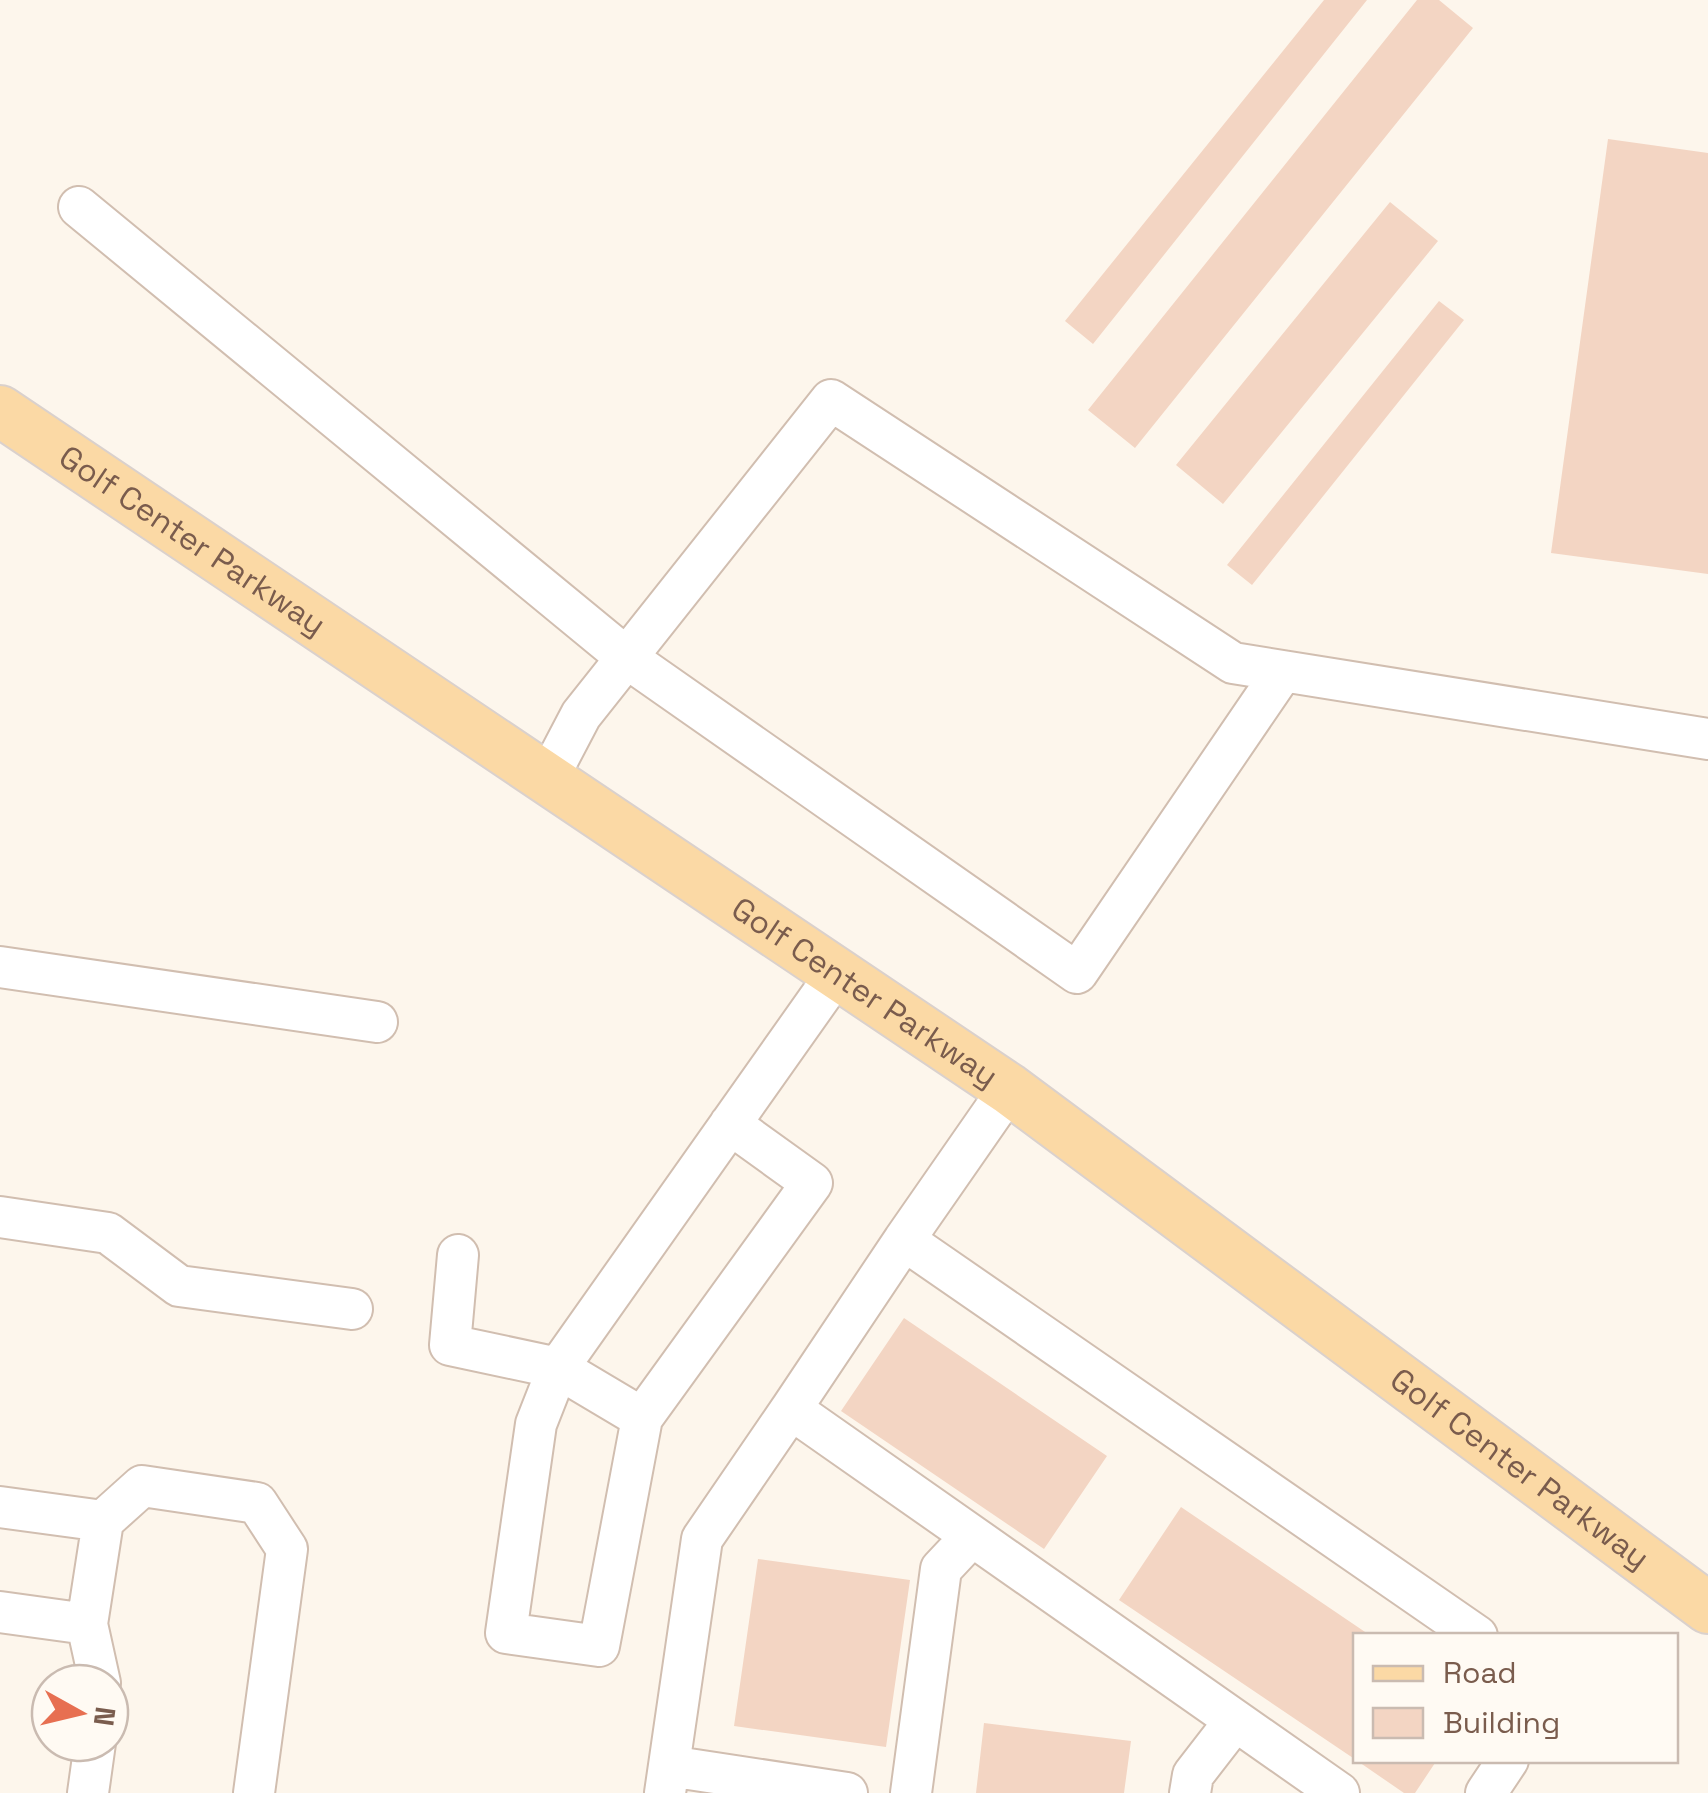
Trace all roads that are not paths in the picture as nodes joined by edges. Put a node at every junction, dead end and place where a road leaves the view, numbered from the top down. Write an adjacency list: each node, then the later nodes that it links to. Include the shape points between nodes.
1 (79, 207): 3 (lane)
2 (0, 412): 6 (main road, Golf Center Parkway)
3 (627, 658): 4 (lane, via 830,400 1234,663); 4 (lane, via 1077,973); 6 (lane, via 581,715)
4 (1283, 670): 5 (lane)
5 (1708, 739)
6 (548, 778): 8 (main road, Golf Center Parkway)
7 (0, 966): 9 (lane)
8 (837, 973): 10 (main road, Golf Center Parkway); 11 (lane)
9 (377, 1022)
10 (1009, 1089): 13 (lane); 22 (main road, Golf Center Parkway)
11 (730, 1124): 16 (lane); 18 (lane, via 812,1183)
12 (0, 1217): 15 (lane, via 108,1232 179,1286)
13 (904, 1240): 17 (lane); 25 (lane)
14 (458, 1255): 16 (lane, via 450,1345)
15 (352, 1310)
16 (558, 1368): 18 (lane); 18 (lane, via 536,1424 506,1633 600,1646)
17 (791, 1410): 21 (lane); 30 (lane, via 702,1539)
18 (642, 1418)
19 (0, 1508): 20 (lane)
20 (103, 1521): 24 (lane); 32 (lane, via 142,1486 257,1503 287,1549)
21 (971, 1537): 27 (lane); 34 (lane, via 941,1568)
22 (1708, 1608)
23 (0, 1612): 24 (lane)
24 (88, 1624): 26 (lane)
25 (1473, 1633)
26 (96, 1663)
27 (1234, 1722): 35 (lane, via 1192,1775); 36 (lane)
28 (92, 1763): 31 (lane)
29 (1506, 1763): 37 (lane)
30 (667, 1779): 33 (lane)
31 (88, 1793)
32 (254, 1793)
33 (848, 1793)
34 (912, 1793)
35 (1190, 1793)
36 (1338, 1793)
37 (1486, 1793)

